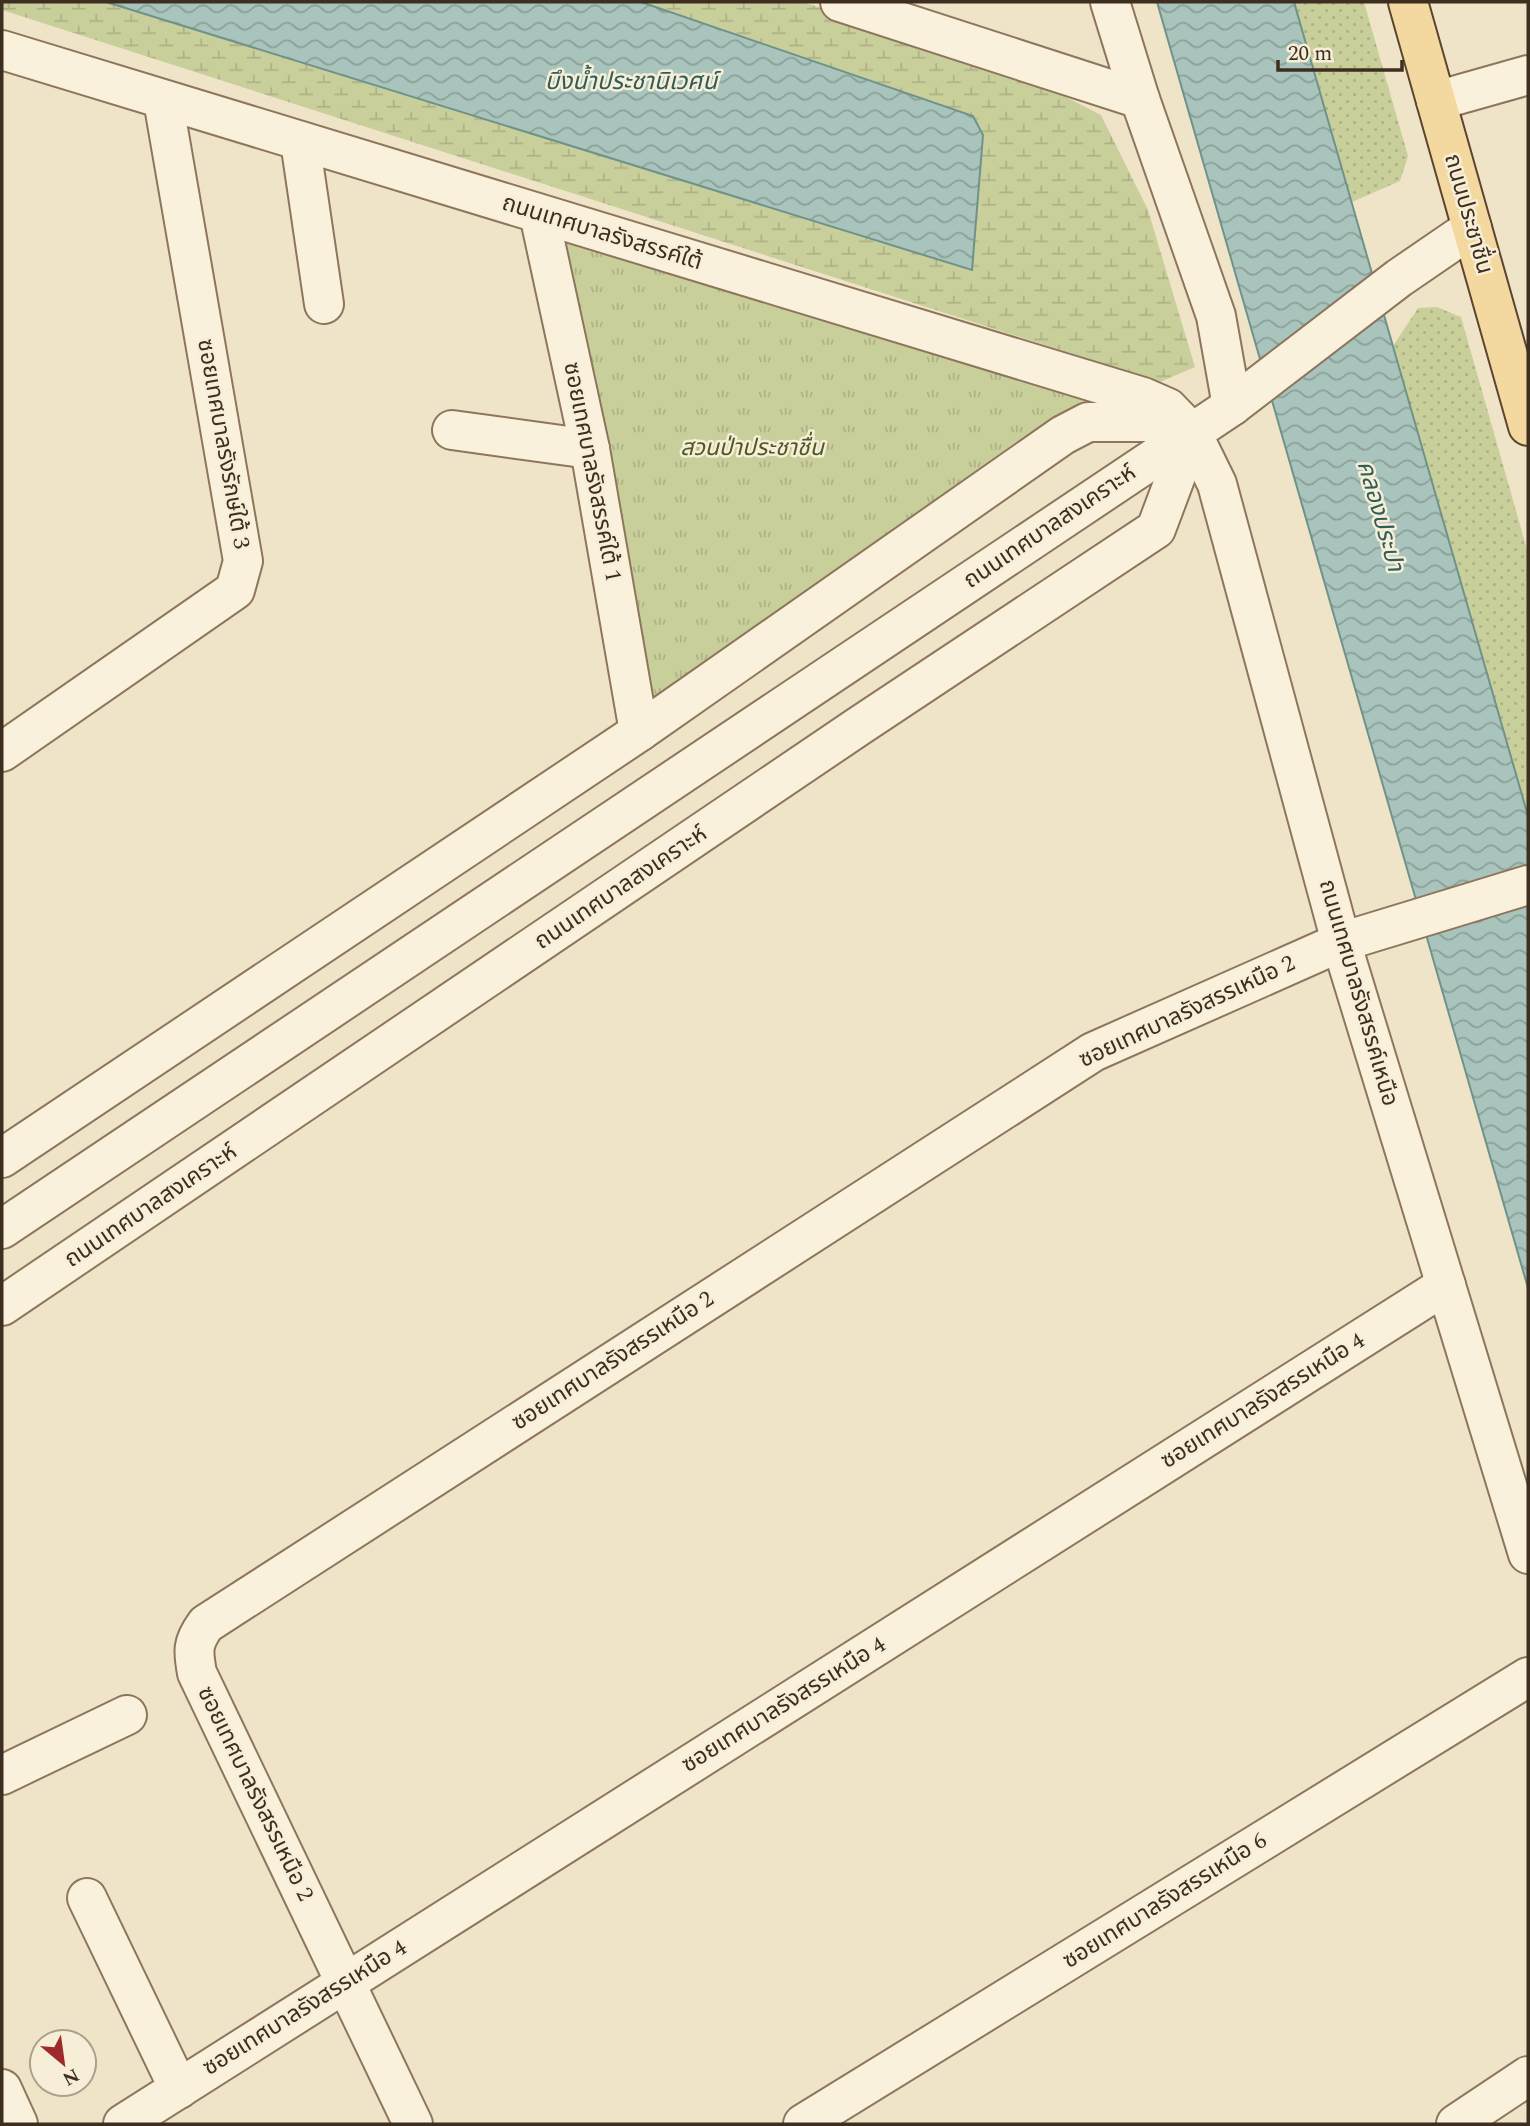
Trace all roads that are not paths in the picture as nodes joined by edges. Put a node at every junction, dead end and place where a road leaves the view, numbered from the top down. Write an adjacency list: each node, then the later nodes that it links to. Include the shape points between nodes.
1 (840, 2): 6 (street)
2 (1110, 2): 6 (street)
3 (1408, 2): 8 (main road, ถนนประชาชื่น)
4 (2, 50): 7 (street, ถนนเทศบาลรังสรรค์ใต้)
5 (1528, 75): 8 (street)
6 (1140, 99): 13 (street)
7 (163, 100): 9 (street, ถนนเทศบาลรังสรรค์ใต้); 19 (street, ซอยเทศบาลรังรักษ์ใต้ 3, via 243,561 235,590)
8 (1436, 101): 11 (main road, ถนนประชาชื่น)
9 (300, 141): 10 (street, ถนนเทศบาลรังสรรค์ใต้); 12 (street)
10 (539, 214): 16 (street, ถนนเทศบาลรังสรรค์ใต้, via 1143,397 1168,408); 17 (street, ซอยเทศบาลรังสรรค์ใต้ 1)
11 (1472, 228): 13 (street, ถนนเทศบาลสงเคราะห์); 14 (main road, ถนนประชาชื่น)
12 (324, 304)
13 (1246, 395): 16 (street, ถนนเทศบาลสงเคราะห์)
14 (1528, 426)
15 (453, 430): 17 (street)
16 (1192, 433): 18 (street, via 1150,422 1088,422 1063,435); 21 (street, ถนนเทศบาลรังสรรค์เหนือ, via 1217,484); 23 (street, ถนนเทศบาลสงเคราะห์); 25 (street, ถนนเทศบาลสงเคราะห์, via 1156,529)
17 (590, 449): 18 (street, ซอยเทศบาลรังสรรค์ใต้ 1)
18 (639, 732): 22 (street)
19 (2, 752)
20 (1528, 884): 21 (street, ซอยเทศบาลรังสรรเหนือ 2)
21 (1341, 942): 24 (street, ถนนเทศบาลรังสรรค์เหนือ); 31 (street, ซอยเทศบาลรังสรรเหนือ 2, via 1093,1052 206,1624 193,1651 197,1674)
22 (2, 1158)
23 (2, 1228)
24 (1446, 1285): 26 (street, ถนนเทศบาลรังสรรค์เหนือ); 31 (street, ซอยเทศบาลรังสรรเหนือ 4)
25 (2, 1306)
26 (1528, 1554)
27 (1528, 1677): 38 (street, ซอยเทศบาลรังสรรเหนือ 6)
28 (127, 1715): 29 (street)
29 (2, 1775)
30 (87, 1898): 34 (street)
31 (345, 1983): 34 (street, ซอยเทศบาลรังสรรเหนือ 4); 37 (street, ซอยเทศบาลรังสรรเหนือ 2)
32 (1528, 2076): 39 (street)
33 (2, 2089): 35 (street)
34 (178, 2089): 36 (street, ซอยเทศบาลรังสรรเหนือ 4)
35 (18, 2124)
36 (122, 2124)
37 (413, 2124)
38 (803, 2124)
39 (1456, 2124)

